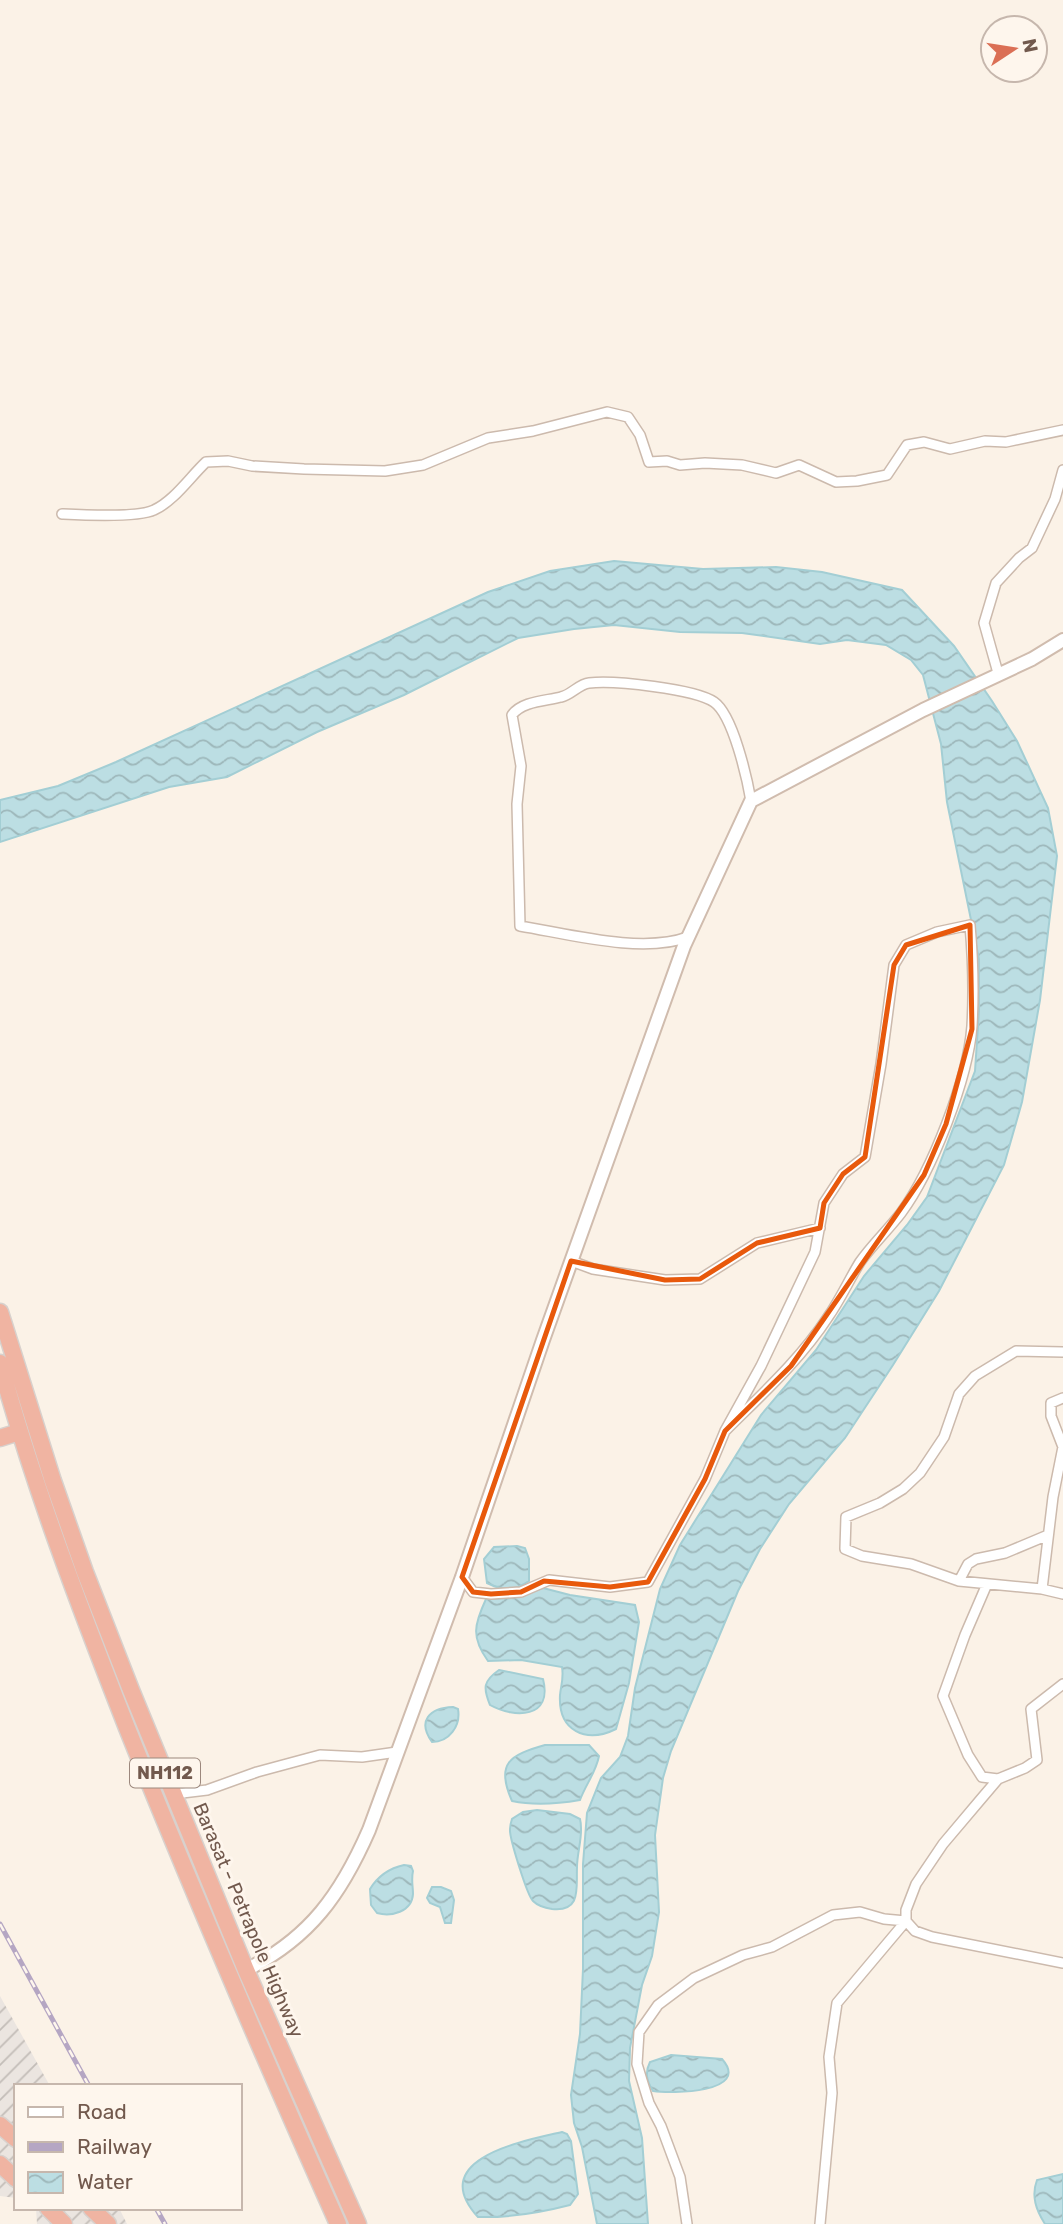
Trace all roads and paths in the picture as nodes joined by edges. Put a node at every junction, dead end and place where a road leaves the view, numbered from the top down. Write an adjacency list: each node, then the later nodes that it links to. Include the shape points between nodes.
1 (1063, 430): 3 (street, via 950,449 924,442 907,445 887,475 836,482 799,465 775,473 742,465 649,462 628,417 607,412 488,438 423,465 385,471 206,462 152,512)
2 (1063, 470): 5 (street, via 1032,548 996,583 984,623)
3 (62, 514)
4 (1063, 640): 5 (street)
5 (997, 674): 6 (street)
6 (751, 801): 7 (street); 7 (street, via 745,765 732,730 717,703 692,692 586,683 564,697 516,709 512,715 521,766 517,804 520,926 655,945)
7 (688, 937): 9 (street)
8 (820, 1228): 9 (street, via 757,1243 700,1279 665,1280); 14 (street, via 815,1252); 14 (street, via 824,1203 844,1174 865,1157 894,965 906,945 970,925 972,1029 947,1124 924,1175 798,1357)
9 (571, 1261): 18 (street)
10 (0, 1312): 26 (highway, Barasat - Petrapole Highway / NH112, via 85,1572)
11 (1063, 1352): 19 (street, via 1016,1351 975,1376 959,1394 944,1437 920,1473 880,1503 846,1517 845,1549)
12 (0, 1363): 15 (highway, Barasat - Petrapole Highway / NH112)
13 (1063, 1398): 17 (street, via 1051,1404 1063,1447)
14 (725, 1431): 18 (street, via 705,1479 648,1582 610,1587 544,1581 522,1592 491,1594 473,1592)
15 (19, 1432): 16 (highway); 38 (highway, Barasat - Petrapole Highway / NH112, via 76,1598 147,1777 237,1997)
16 (0, 1438)
17 (1048, 1535): 19 (street, via 976,1559); 21 (street)
18 (462, 1577): 24 (street)
19 (959, 1581): 20 (street)
20 (987, 1584): 21 (street); 25 (street, via 943,1696 982,1777)
21 (1042, 1588): 22 (street)
22 (1063, 1594)
23 (1063, 1684): 25 (street, via 1031,1709 1037,1760)
24 (397, 1752): 26 (street, via 362,1757 320,1755 207,1790); 29 (street, via 356,1860 329,1905 289,1945)
25 (998, 1779): 27 (street, via 916,1884)
26 (174, 1794): 29 (highway, Barasat - Petrapole Highway / NH112)
27 (906, 1922): 28 (street, via 932,1937); 40 (street, via 860,1912 833,1915 772,1947 694,1978 658,2005 639,2032 637,2064 680,2177); 41 (street, via 837,2003 829,2057 832,2093)
28 (1063, 1963)
29 (246, 1970): 39 (highway, Barasat - Petrapole Highway / NH112)
30 (0, 2125): 31 (highway)
31 (14, 2137)
32 (0, 2164): 33 (highway)
33 (14, 2177)
34 (49, 2210): 36 (highway)
35 (93, 2210): 37 (highway)
36 (64, 2224)
37 (108, 2224)
38 (338, 2224)
39 (358, 2224)
40 (687, 2224)
41 (820, 2224)

